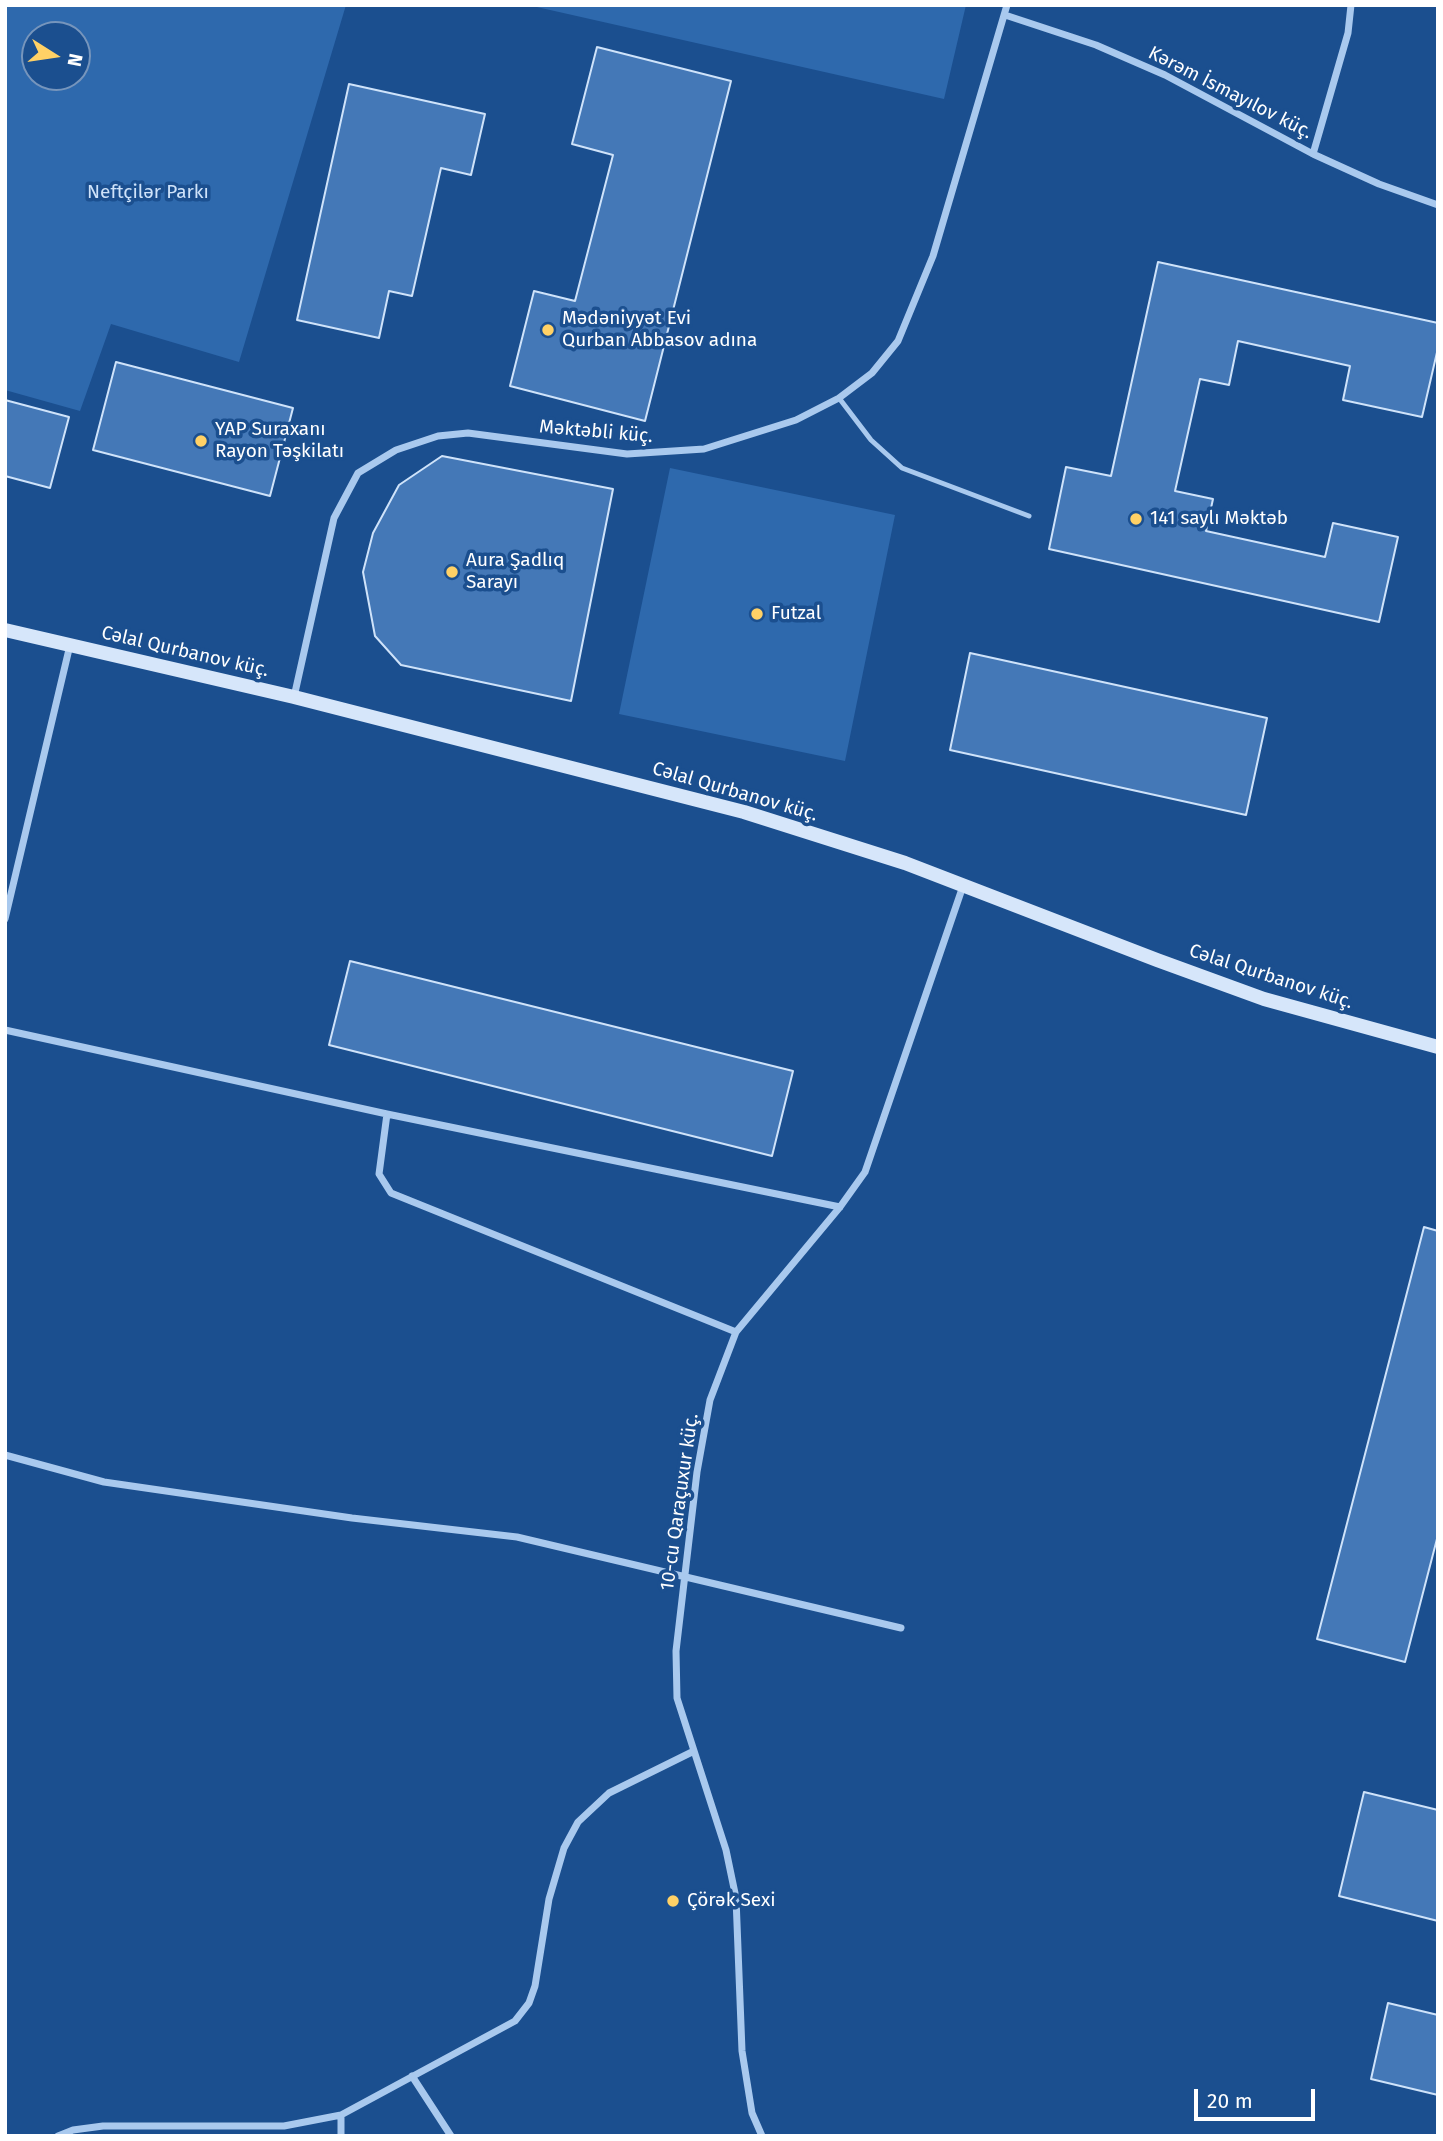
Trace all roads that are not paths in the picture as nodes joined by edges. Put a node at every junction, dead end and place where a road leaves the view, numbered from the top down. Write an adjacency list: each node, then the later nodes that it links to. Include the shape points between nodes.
1 (1007, 5): 3 (street, Məktəbli küç.)
2 (1351, 5): 4 (street, via 1348,33)
3 (1005, 15): 4 (street, Kərəm İsmayılov küç., via 1096,45 1165,75); 6 (street, Məktəbli küç., via 914,306 898,341 872,373)
4 (1313, 153): 5 (street, Kərəm İsmayılov küç.)
5 (1438, 205)
6 (838, 398): 7 (lane, via 871,440 902,468); 10 (street, Məktəbli küç., via 796,420 704,449 627,454 468,433 438,436 396,450 358,473 334,518)
7 (1029, 516)
8 (5, 630): 9 (street, Cəlal Qurbanov küç.)
9 (70, 645): 10 (street, Cəlal Qurbanov küç.); 12 (street)
10 (294, 697): 11 (street, Cəlal Qurbanov küç., via 744,812)
11 (963, 886): 14 (street, Cəlal Qurbanov küç., via 1264,999); 16 (street, 10-cu Qaraçuxur küç., via 865,1172)
12 (5, 919)
13 (5, 1030): 15 (street)
14 (1438, 1047)
15 (387, 1114): 16 (street); 17 (street, via 379,1174 391,1193)
16 (839, 1208): 17 (street, 10-cu Qaraçuxur küç.)
17 (736, 1332): 19 (street, 10-cu Qaraçuxur küç., via 710,1400)
18 (5, 1455): 19 (street, via 104,1482 517,1537)
19 (685, 1578): 20 (street); 21 (street, 10-cu Qaraçuxur küç., via 676,1651 677,1698)
20 (901, 1628)
21 (694, 1751): 22 (street, via 610,1793 578,1822 564,1848 549,1899 535,1986 515,2021); 27 (street, 10-cu Qaraçuxur küç., via 726,1850 736,1898 742,2052 752,2113)
22 (412, 2076): 23 (street); 26 (street)
23 (341, 2115): 24 (street, via 284,2126 103,2126); 25 (street)
24 (58, 2136)
25 (341, 2136)
26 (451, 2136)
27 (762, 2136)

